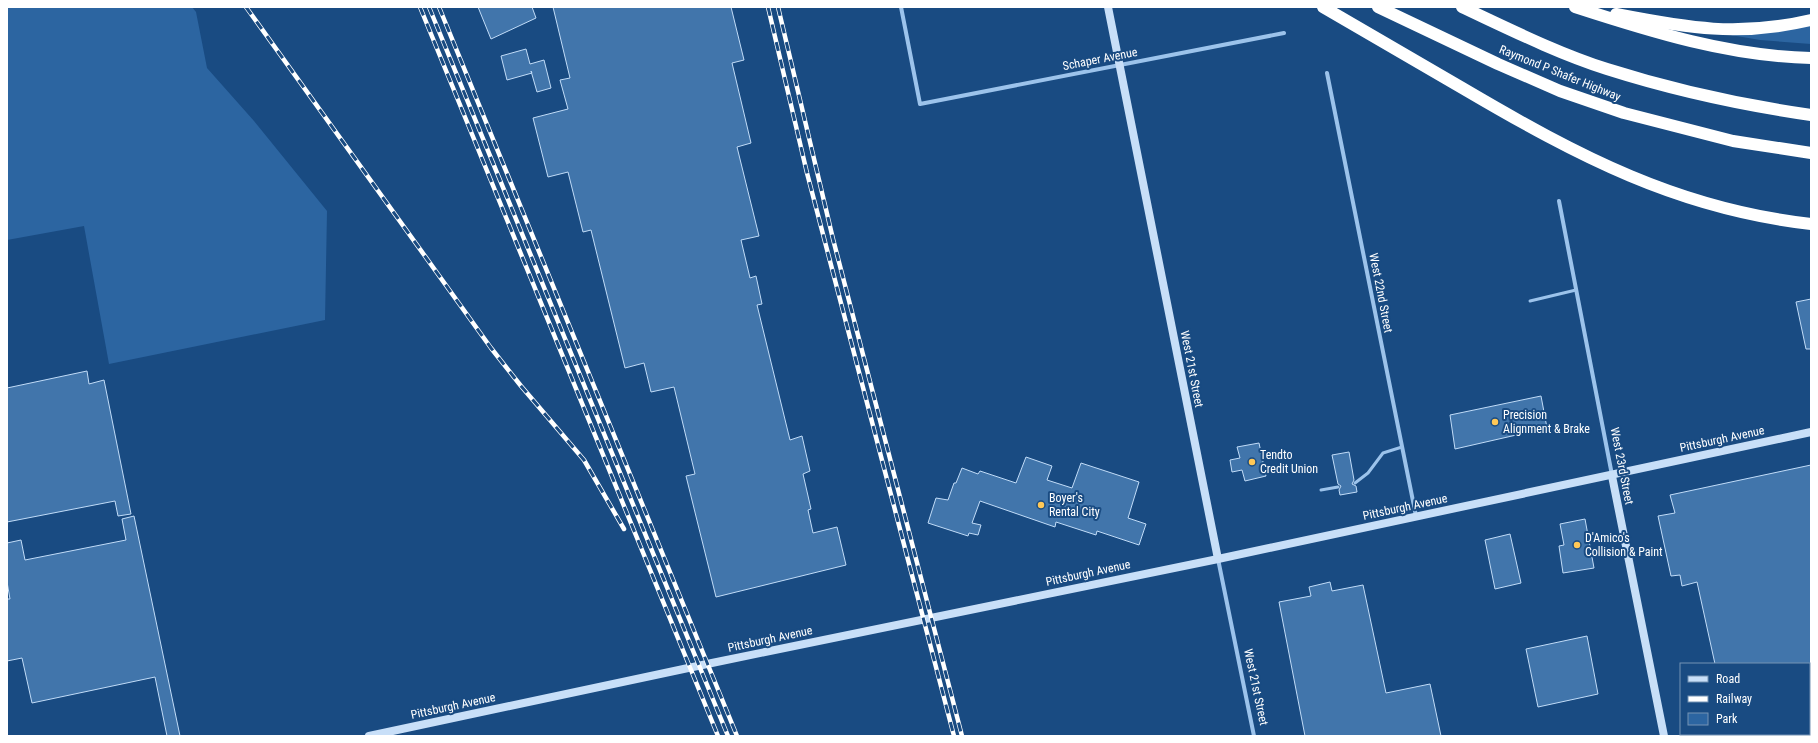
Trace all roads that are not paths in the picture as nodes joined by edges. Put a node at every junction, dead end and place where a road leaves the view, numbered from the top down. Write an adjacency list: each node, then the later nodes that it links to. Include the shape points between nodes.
1 (901, 7): 11 (street, Schaper Avenue, via 920,104)
2 (1108, 7): 11 (street, West 21st Street)
3 (1323, 7): 16 (highway, via 1528,126 1623,174 1709,204)
4 (1378, 7): 14 (highway, Raymond P Shafer Highway, via 1498,64 1604,107 1733,141)
5 (1462, 7): 13 (highway, Raymond P Shafer Highway, via 1542,44 1607,69 1711,97)
6 (1575, 7): 10 (highway, via 1642,29 1705,45 1759,54)
7 (1579, 7): 8 (highway, via 1715,30 1774,27)
8 (1811, 20)
9 (1284, 33): 11 (street, Schaper Avenue)
10 (1811, 58)
11 (1120, 66): 26 (street, West 21st Street)
12 (1327, 73): 20 (street, West 22nd Street)
13 (1811, 115)
14 (1811, 153)
15 (1559, 201): 17 (street, West 23rd Street)
16 (1811, 224)
17 (1576, 290): 18 (lane); 21 (street, West 23rd Street)
18 (1530, 301)
19 (1811, 432): 21 (street, Pittsburgh Avenue)
20 (1402, 447): 22 (lane, via 1383,453 1368,473); 25 (street, West 22nd Street)
21 (1612, 476): 25 (street, Pittsburgh Avenue); 29 (street, West 23rd Street)
22 (1355, 483)
23 (1338, 487): 24 (lane)
24 (1321, 490)
25 (1416, 516): 26 (street, Pittsburgh Avenue)
26 (1218, 559): 27 (street, Pittsburgh Avenue); 28 (street, West 21st Street)
27 (369, 736)
28 (1254, 736)
29 (1664, 736)

